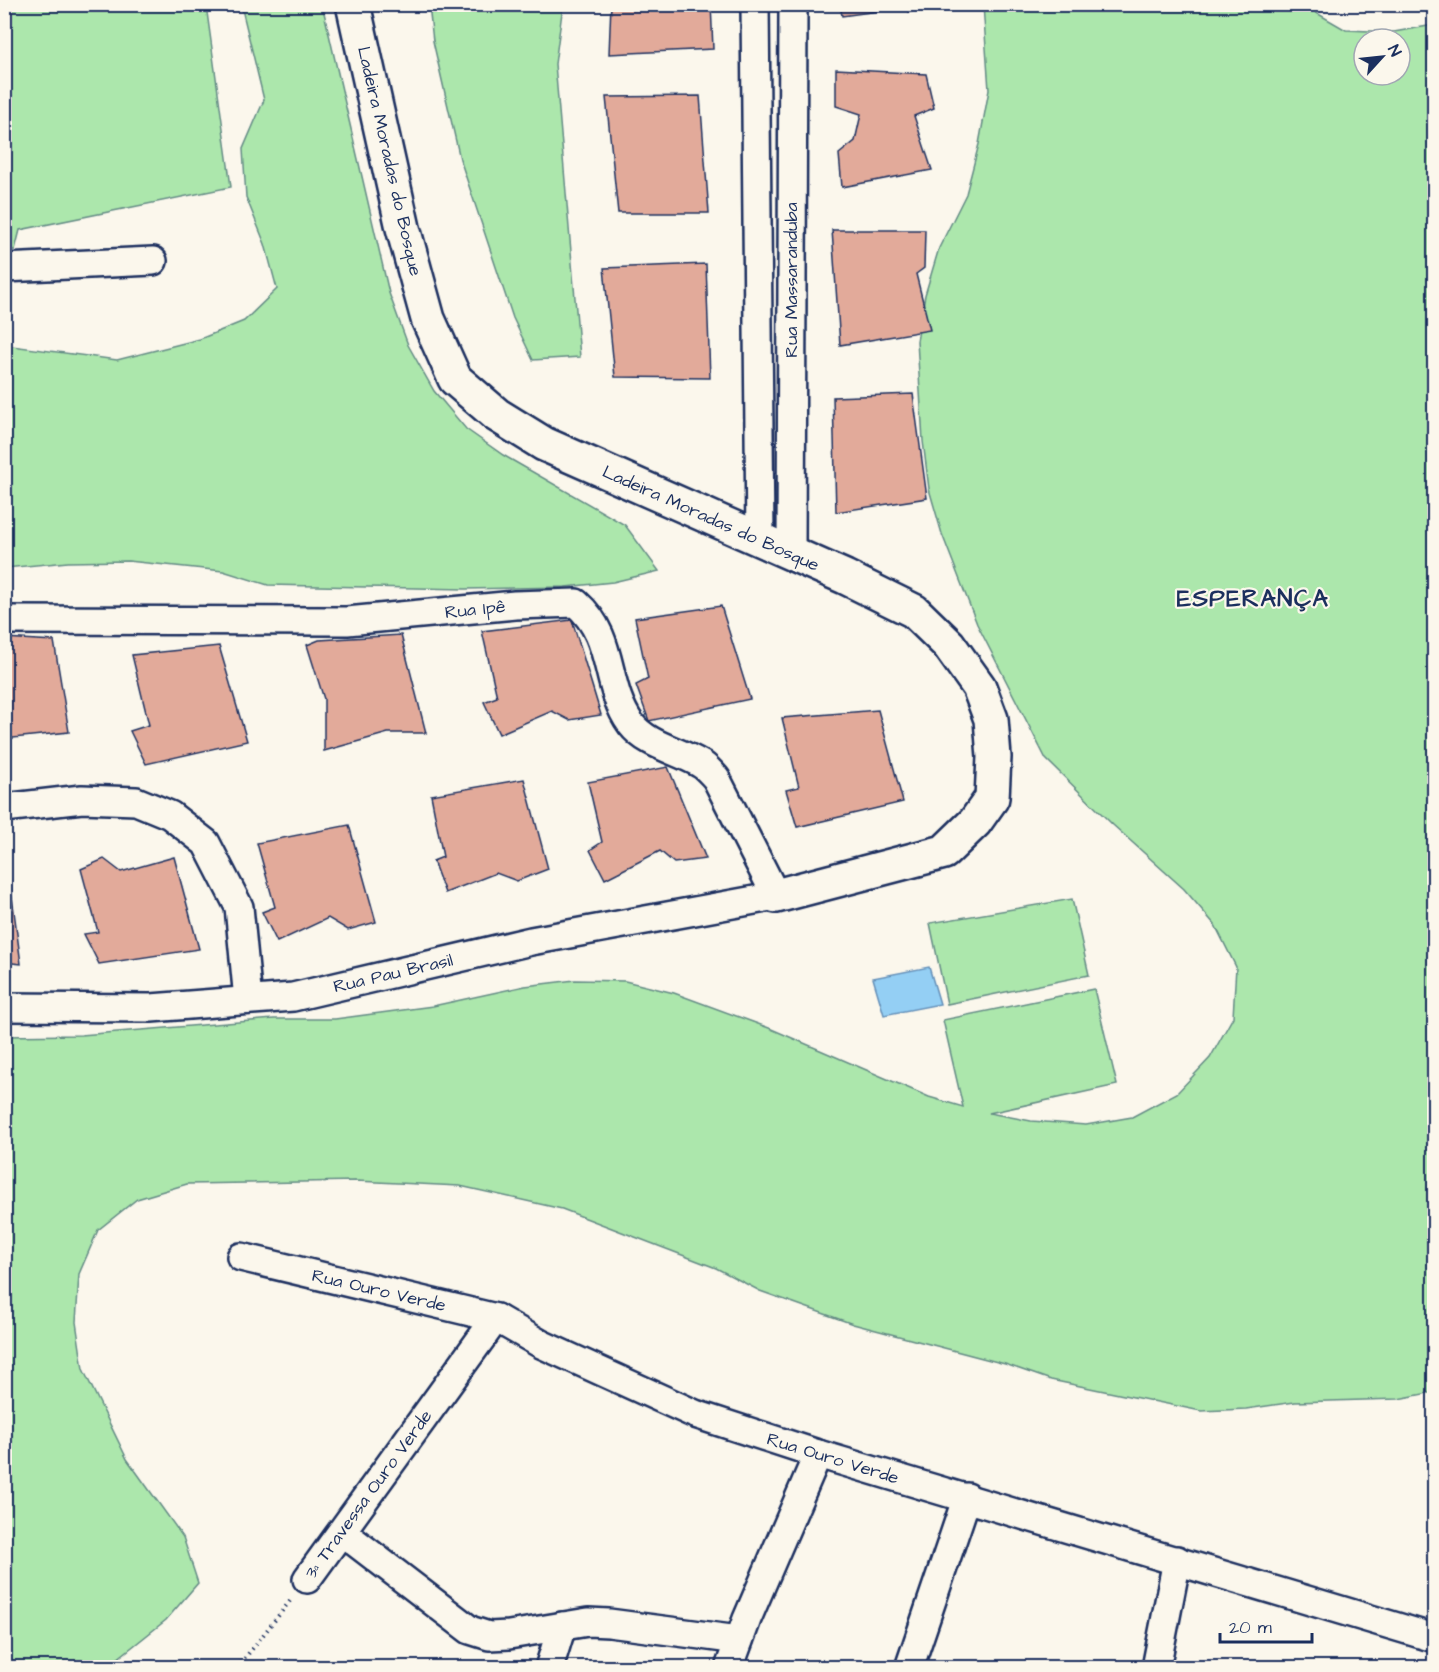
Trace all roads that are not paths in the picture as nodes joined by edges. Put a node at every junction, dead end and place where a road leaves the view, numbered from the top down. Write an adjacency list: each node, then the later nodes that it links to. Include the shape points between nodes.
1 (353, 4): 10 (street, Ladeira Moradas do Bosque, via 403,228 428,319 455,379 496,415 544,444)
2 (755, 4): 4 (street, Rua Massaranduba)
3 (793, 4): 5 (street, Rua Massaranduba)
4 (755, 72): 5 (street); 6 (street, Rua Massaranduba)
5 (793, 72): 7 (street, Rua Massaranduba)
6 (757, 248): 7 (street); 10 (street, Rua Massaranduba)
7 (791, 249): 11 (street, Rua Massaranduba)
8 (153, 261): 9 (street)
9 (4, 268)
10 (760, 540): 11 (street, Ladeira Moradas do Bosque)
11 (791, 555): 14 (street, Ladeira Moradas do Bosque, via 914,611 950,645 979,687 991,718 994,767 992,798 975,822 944,852)
12 (4, 620): 14 (street, Rua Ipê, via 347,621 576,603 600,631 619,699 632,724 652,742 702,764 716,778)
13 (4, 808): 15 (street, via 82,799 136,801 170,815 206,843 239,907)
14 (776, 896): 15 (street, Rua Pau Brasil, via 531,941 293,997)
15 (248, 1000): 16 (street, Rua Pau Brasil, via 151,1008)
16 (4, 1007)
17 (241, 1257): 18 (street, Rua Ouro Verde)
18 (496, 1318): 19 (street, Rua Ouro Verde, via 541,1344 695,1414); 21 (street, 3ª Travessa Ouro Verde)
19 (818, 1454): 20 (street, Rua Ouro Verde); 26 (street)
20 (967, 1497): 22 (street, Rua Ouro Verde); 29 (street)
21 (342, 1532): 23 (street, 3ª Travessa Ouro Verde); 24 (street, via 470,1630 489,1636)
22 (1177, 1560): 25 (street, Rua Ouro Verde); 30 (street)
23 (307, 1579)
24 (562, 1626): 26 (street, via 609,1623); 27 (street)
25 (1434, 1638)
26 (739, 1640): 28 (street)
27 (549, 1668)
28 (729, 1668)
29 (909, 1668)
30 (1156, 1668)

